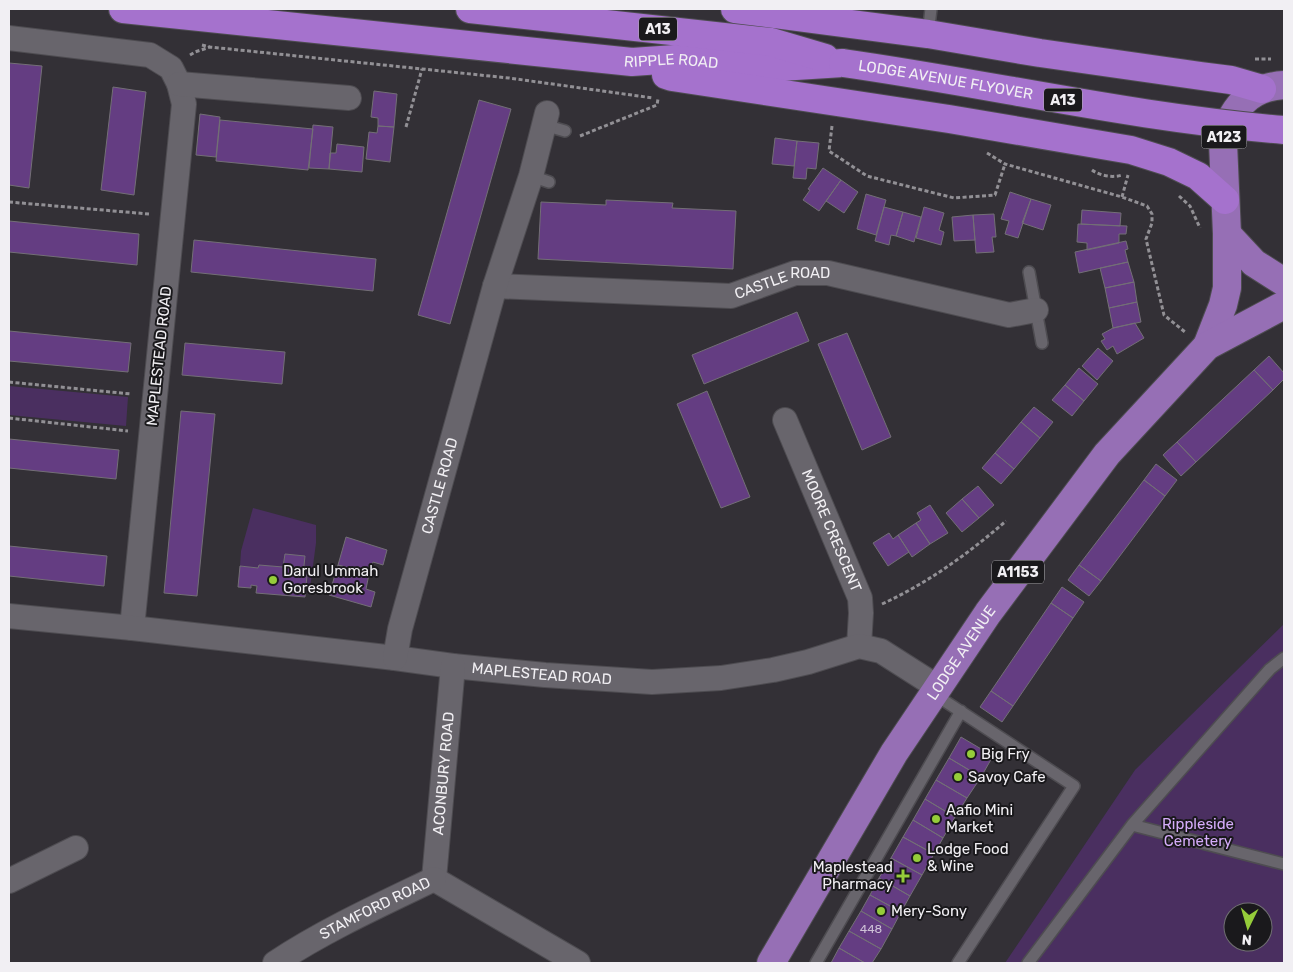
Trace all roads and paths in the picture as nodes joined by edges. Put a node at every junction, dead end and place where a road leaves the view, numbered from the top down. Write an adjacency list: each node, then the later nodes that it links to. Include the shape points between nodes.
1 (123, 9): 7 (highway, RIPPLE ROAD / A13)
2 (470, 9): 8 (highway, RIPPLE ROAD / A13, via 771,42)
3 (735, 9): 4 (highway)
4 (930, 21): 11 (highway, via 1040,53)
5 (9, 38): 10 (street, MAPLESTEAD ROAD, via 150,55 171,68)
6 (185, 59): 9 (path, via 210,47)
7 (632, 62): 8 (highway, RIPPLE ROAD / A13, via 675,59 764,68); 25 (highway, A13, via 672,77 1131,150 1169,162 1198,176)
8 (843, 63): 18 (highway, LODGE AVENUE FLYOVER / A13, bridge, via 1120,110)
9 (422, 69): 12 (path); 17 (path)
10 (179, 84): 13 (street); 45 (street, MAPLESTEAD ROAD, via 184,104)
11 (1273, 87): 25 (main road, A123, via 1243,101 1234,110 1223,143)
12 (642, 96)
13 (349, 98)
14 (659, 98): 19 (path, via 657,104)
15 (832, 121): 21 (path, via 829,151 867,176 954,198 995,195)
16 (552, 123): 32 (street, CASTLE ROAD, via 540,179)
17 (406, 127)
18 (1284, 130)
19 (580, 136)
20 (987, 153): 21 (path)
21 (1005, 164): 24 (path)
22 (1128, 172): 24 (path)
23 (1172, 190): 28 (path, via 1190,206)
24 (1122, 197): 35 (path, via 1147,206 1152,214 1146,238 1164,315)
25 (1225, 200): 29 (main road, A123)
26 (9, 202): 27 (path)
27 (157, 215)
28 (1201, 231)
29 (1227, 234): 31 (main road, via 1254,264); 35 (main road, LODGE AVENUE / A1153, via 1227,288 1223,305)
30 (1028, 272): 34 (lane)
31 (1284, 282)
32 (495, 286): 34 (street, CASTLE ROAD, via 730,296 795,273 828,273 1009,315); 47 (street, CASTLE ROAD, via 400,629)
33 (1284, 304): 35 (main road, LODGE AVENUE / A1153)
34 (1036, 310): 36 (lane)
35 (1196, 340): 50 (main road, LODGE AVENUE / A1153, via 988,612)
36 (1042, 343)
37 (9, 382): 38 (path)
38 (132, 394)
39 (9, 418): 41 (path)
40 (785, 420): 46 (street, MOORE CRESCENT, via 860,598)
41 (128, 430)
42 (1006, 521): 43 (path, via 979,545 935,575)
43 (877, 606)
44 (9, 616): 45 (street, MAPLESTEAD ROAD)
45 (132, 628): 47 (street, MAPLESTEAD ROAD)
46 (859, 646): 49 (street, MAPLESTEAD ROAD, via 773,670 721,678 652,682); 50 (street, via 880,651)
47 (395, 658): 49 (street, MAPLESTEAD ROAD)
48 (1284, 658): 52 (lane, via 1270,669)
49 (453, 666): 55 (street, ACONBURY ROAD)
50 (937, 691): 51 (lane); 59 (main road, LODGE AVENUE / A1153, via 884,769)
51 (961, 711): 60 (lane); 61 (lane, via 1074,786)
52 (1132, 824): 54 (lane); 62 (lane)
53 (76, 848): 56 (street)
54 (1284, 864)
55 (434, 880): 57 (street, STAMFORD ROAD, via 362,914); 58 (street, STAMFORD ROAD)
56 (9, 881)
57 (275, 963)
58 (578, 963)
59 (771, 963)
60 (816, 963)
61 (958, 963)
62 (1028, 963)

